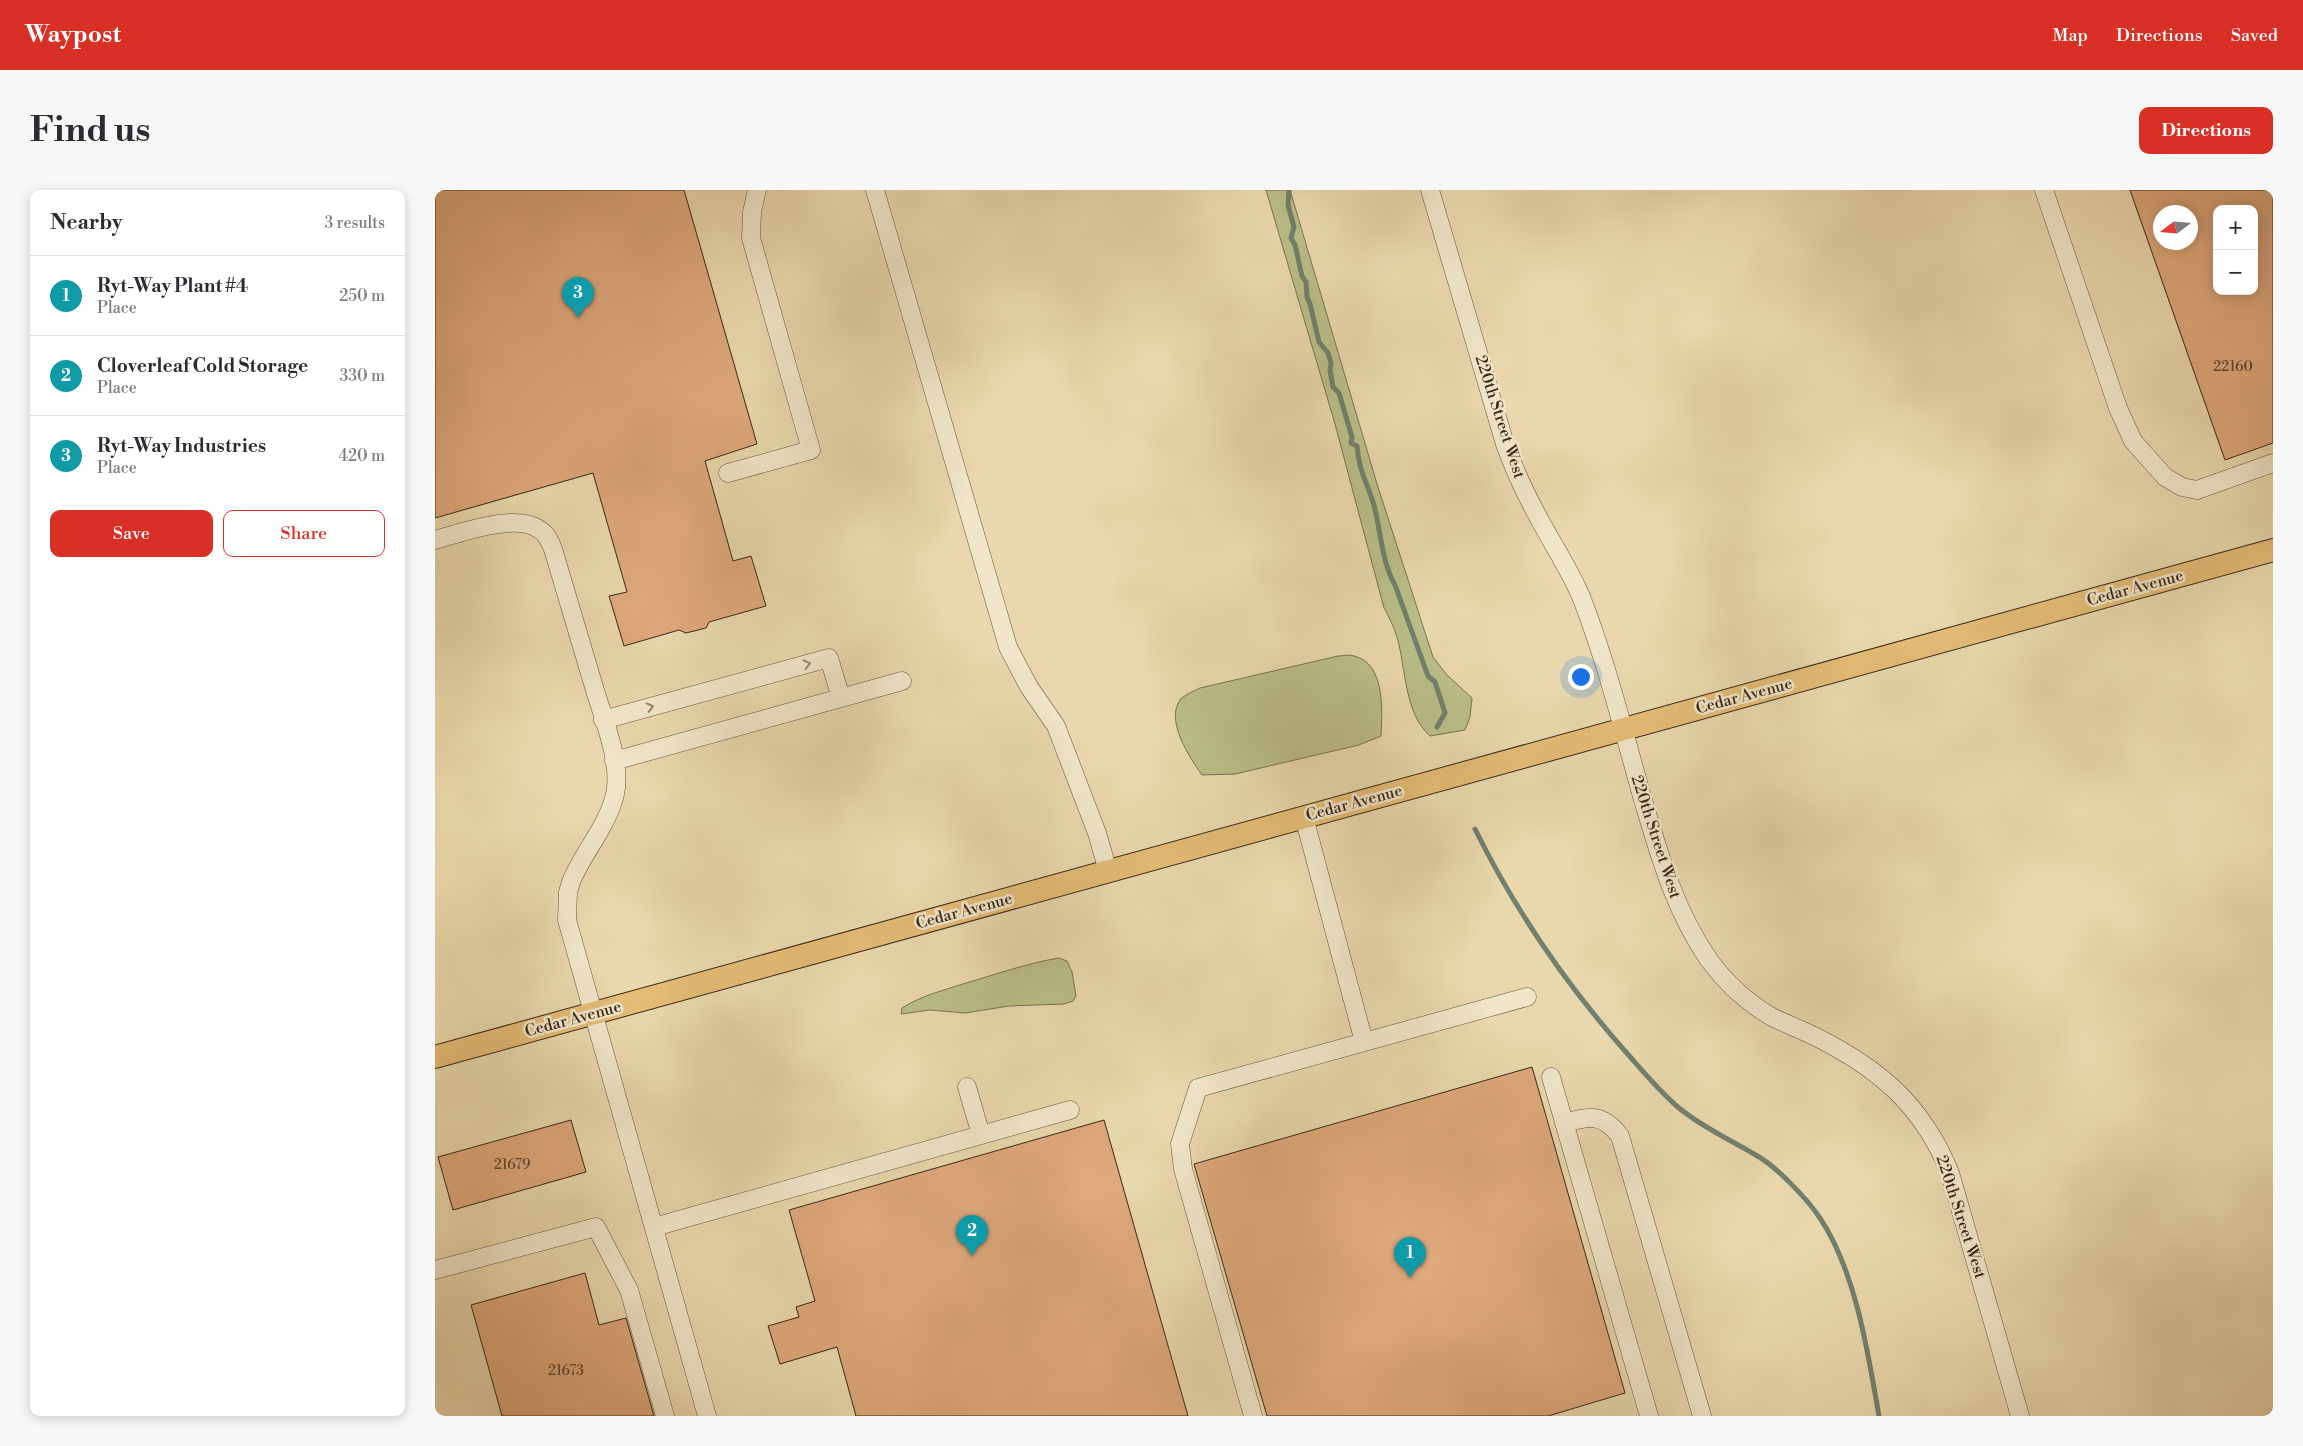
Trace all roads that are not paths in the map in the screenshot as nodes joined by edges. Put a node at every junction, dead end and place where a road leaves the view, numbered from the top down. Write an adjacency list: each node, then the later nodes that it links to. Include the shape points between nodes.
1 (757, 190): 6 (street, via 751,238 811,450)
2 (875, 190): 15 (street, via 1008,647 1029,687 1056,726)
3 (1430, 190): 12 (street, 220th Street West, via 1505,444 1520,482 1581,597)
4 (2044, 190): 5 (street, via 2118,408 2133,441 2165,477 2182,487 2197,490)
5 (2273, 463)
6 (728, 473)
7 (435, 540): 11 (street, via 501,524 526,524 541,530 553,549)
8 (2273, 550): 12 (main road, Cedar Avenue)
9 (902, 681): 10 (street)
10 (841, 698): 11 (street, one-way to 10, via 829,658); 13 (street)
11 (603, 720): 13 (street)
12 (1623, 729): 14 (main road, Cedar Avenue); 32 (street, 220th Street West, via 1665,873 1681,914 1711,962 1745,999 1771,1016 1826,1043 1899,1092 1915,1109 1941,1152)
13 (614, 760): 17 (street, via 617,786 611,807 575,872 568,892 568,927)
14 (1304, 817): 15 (main road, Cedar Avenue); 18 (street)
15 (1108, 871): 17 (main road, Cedar Avenue)
16 (1527, 997): 18 (street)
17 (594, 1013): 19 (main road, Cedar Avenue); 25 (street)
18 (1364, 1042): 29 (street, via 1198,1088 1185,1126 1181,1144 1183,1169)
19 (435, 1057)
20 (1551, 1077): 23 (street)
21 (967, 1087): 24 (street)
22 (1071, 1110): 24 (street)
23 (1564, 1123): 30 (street); 31 (street, via 1594,1117 1604,1121 1620,1136)
24 (981, 1135): 25 (street)
25 (654, 1227): 28 (street)
26 (435, 1270): 27 (street, via 596,1227 629,1290)
27 (665, 1416)
28 (707, 1416)
29 (1253, 1416)
30 (1649, 1416)
31 (1702, 1416)
32 (2020, 1416)

